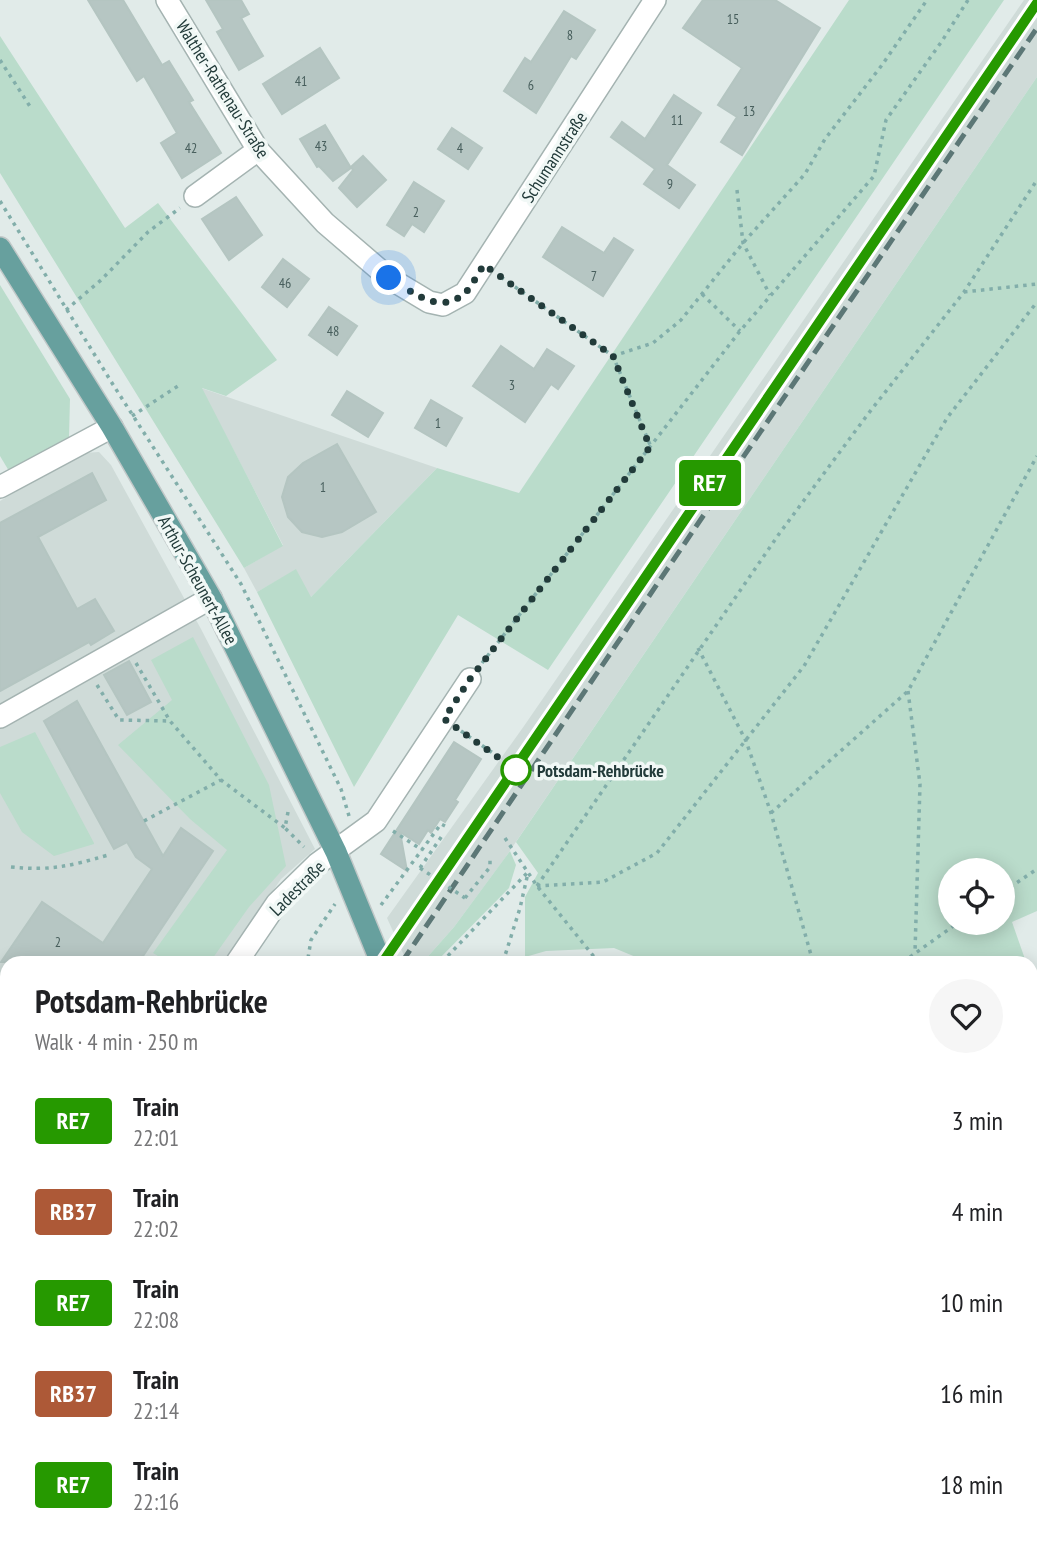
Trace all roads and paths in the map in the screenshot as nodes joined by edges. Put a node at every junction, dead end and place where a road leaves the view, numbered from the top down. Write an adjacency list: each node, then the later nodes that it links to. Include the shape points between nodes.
1 (167, 0): 7 (street, Walther-Rathenau-Straße)
2 (655, 0): 14 (street, Schumannstraße)
3 (927, 0): 12 (path, via 825,139 806,174)
4 (968, 0): 18 (path, via 886,120 874,176)
5 (0, 60): 6 (path)
6 (31, 108)
7 (258, 150): 10 (street); 20 (street, Walther-Rathenau-Straße, via 325,223 389,278 429,302)
8 (1037, 180): 16 (path)
9 (737, 190): 12 (path)
10 (195, 196): 21 (path, via 148,232)
11 (0, 201): 21 (path)
12 (743, 243): 17 (path); 18 (path)
13 (0, 248): 26 (main road, Arthur-Scheunert-Allee)
14 (484, 265): 20 (street, Schumannstraße, via 464,293); 23 (path)
15 (1037, 284): 16 (path)
16 (964, 292): 32 (path, via 860,425)
17 (702, 294): 22 (path); 23 (path, via 681,320 653,343)
18 (770, 295): 22 (path)
19 (1037, 302): 39 (path, via 947,418 804,666)
20 (443, 304)
21 (66, 309): 42 (path, via 241,584)
22 (740, 331): 27 (path)
23 (613, 356): 27 (path)
24 (181, 384): 25 (path)
25 (143, 409)
26 (112, 427): 29 (street); 30 (main road, Arthur-Scheunert-Allee)
27 (650, 447): 34 (path)
28 (1037, 456): 35 (path)
29 (0, 486)
30 (211, 598): 31 (street); 53 (main road, Arthur-Scheunert-Allee)
31 (125, 645): 33 (street); 38 (path)
32 (698, 648): 39 (path); 60 (path)
33 (86, 667): 36 (street); 38 (path, via 119,720)
34 (470, 679): 37 (street, Ladestraße)
35 (908, 691): 44 (path); 64 (path, via 920,784)
36 (0, 717)
37 (444, 719): 40 (path); 46 (street, Ladestraße)
38 (170, 721): 41 (path)
39 (746, 741): 44 (path); 60 (path, via 657,853 603,882)
40 (503, 760)
41 (221, 780): 45 (path); 48 (path)
42 (341, 789)
43 (288, 812): 48 (path)
44 (771, 813): 71 (path)
45 (144, 821)
46 (376, 821): 52 (path); 53 (street, Ladestraße)
47 (445, 826): 52 (path, via 441,824)
48 (285, 828): 51 (path)
49 (444, 833): 55 (path, bridge, via 420,868 465,898 490,867)
50 (505, 838): 58 (path)
51 (308, 850)
52 (422, 850): 62 (path)
53 (335, 852): 62 (main road, Arthur-Scheunert-Allee); 65 (street, Ladestraße, via 277,903)
54 (108, 856): 56 (path, via 64,868)
55 (490, 860)
56 (11, 867)
57 (1037, 869): 59 (path)
58 (528, 872): 60 (path); 68 (path); 69 (path)
59 (1015, 884)
60 (537, 886): 70 (path)
61 (336, 902): 66 (path, via 311,940)
62 (372, 918): 67 (main road, Arthur-Scheunert-Allee)
63 (940, 935): 64 (path)
64 (915, 952): 72 (path)
65 (241, 956)
66 (308, 956)
67 (380, 956)
68 (448, 956)
69 (505, 956)
70 (593, 956)
71 (811, 956)
72 (910, 956)

